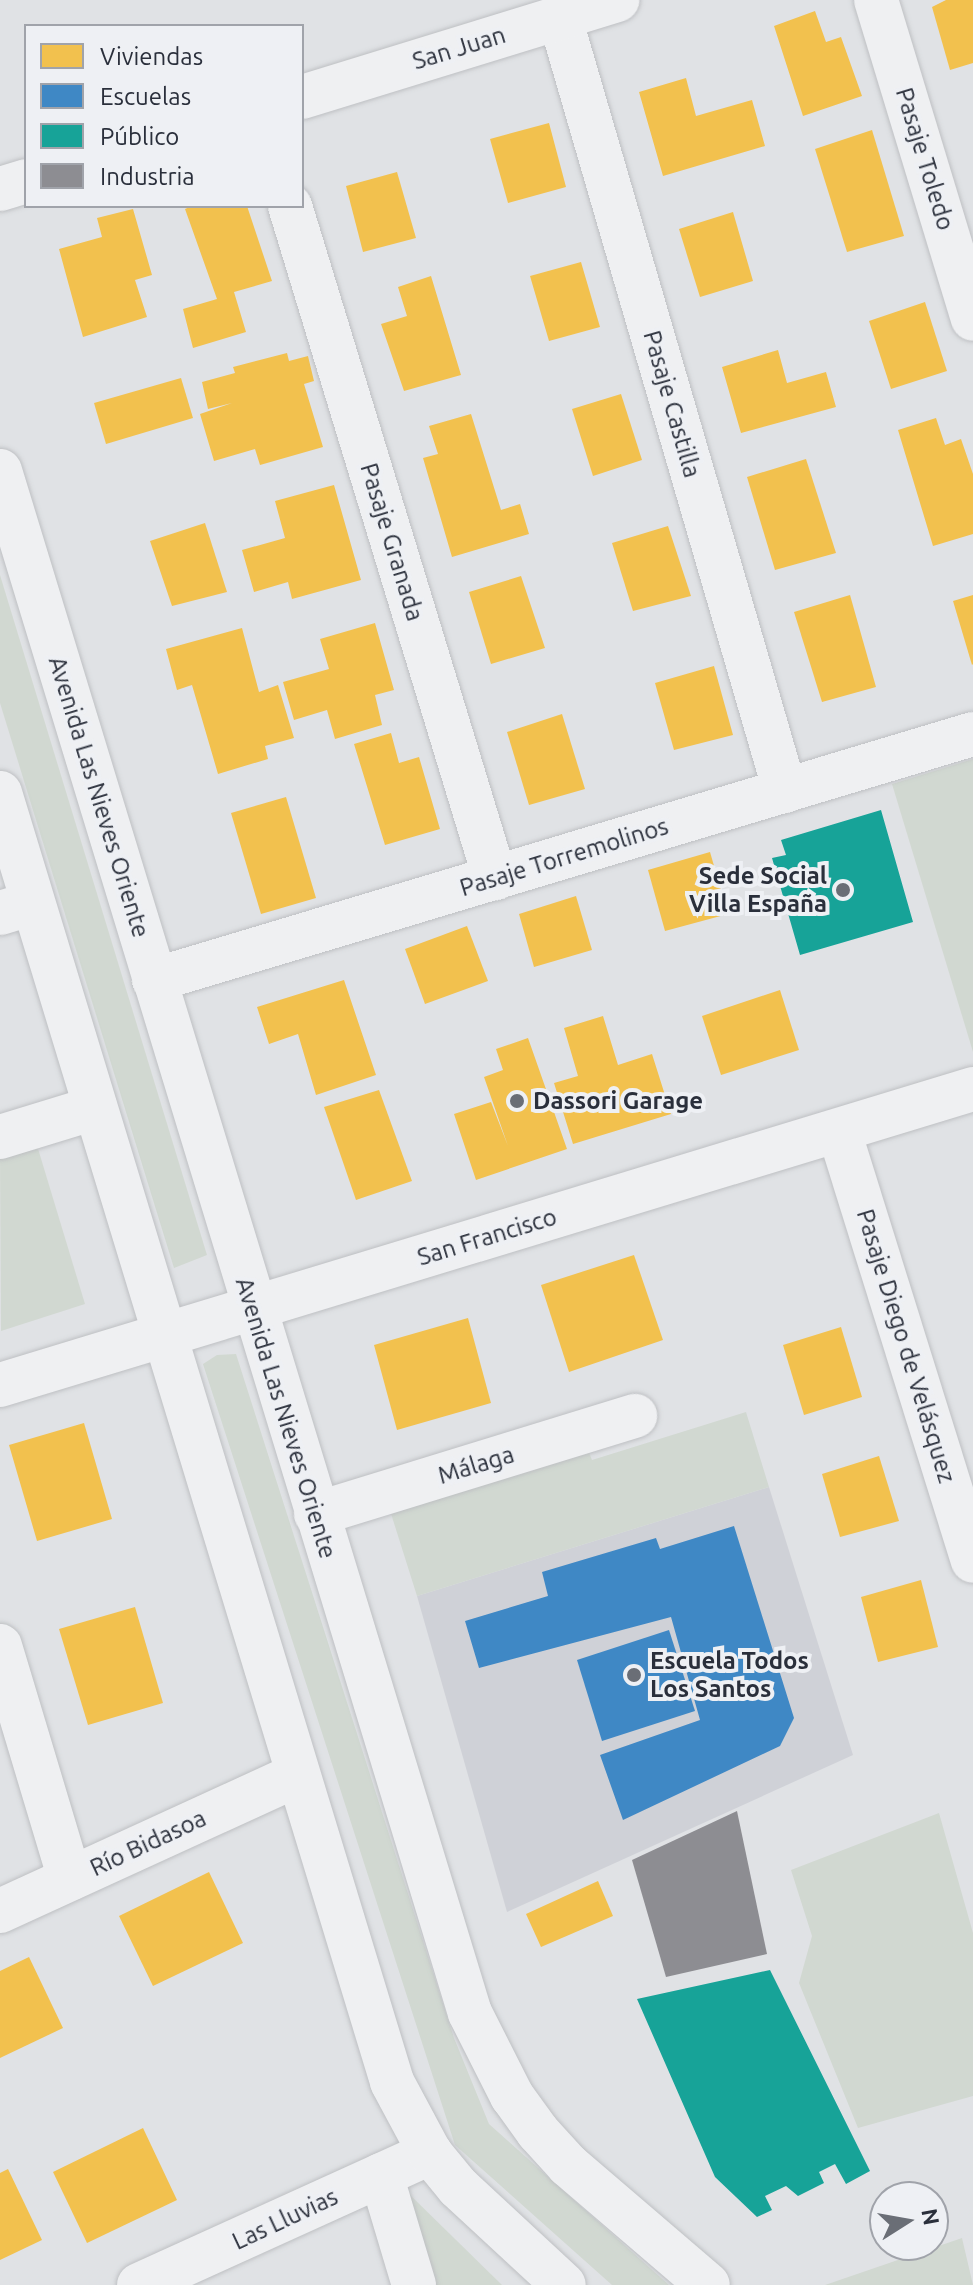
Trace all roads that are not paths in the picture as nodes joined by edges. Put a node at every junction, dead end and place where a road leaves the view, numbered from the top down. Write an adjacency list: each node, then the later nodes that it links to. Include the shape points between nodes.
1 (876, 0): 8 (street, Pasaje Toledo)
2 (611, 1): 3 (street, San Juan)
3 (560, 18): 4 (street, San Juan); 11 (street, Pasaje Castilla)
4 (304, 96)
5 (24, 182): 6 (street)
6 (0, 189)
7 (291, 208): 13 (street, Pasaje Granada)
8 (973, 319)
9 (0, 471): 15 (street, Avenida Las Nieves Oriente)
10 (973, 734): 11 (street, Pasaje Torremolinos)
11 (785, 791): 13 (street, Pasaje Torremolinos)
12 (0, 793): 14 (street)
13 (495, 878): 15 (street, Pasaje Torremolinos)
14 (16, 908): 17 (street)
15 (154, 980): 20 (street, Avenida Las Nieves Oriente)
16 (973, 1089): 18 (street, San Francisco)
17 (95, 1108): 19 (street); 21 (street)
18 (839, 1131): 20 (street, San Francisco); 25 (street, Pasaje Diego de Velásquez)
19 (0, 1137)
20 (253, 1308): 21 (street, San Francisco); 24 (street, Avenida Las Nieves Oriente)
21 (164, 1335): 22 (street, San Francisco); 27 (street)
22 (0, 1385)
23 (635, 1416): 24 (street, Málaga)
24 (316, 1514): 35 (street, Avenida Las Nieves Oriente, via 457,1972 487,2051 512,2096 568,2165)
25 (973, 1561)
26 (0, 1646): 28 (street)
27 (297, 1775): 28 (street, Río Bidasoa); 30 (street, via 378,2045 397,2094)
28 (70, 1879): 29 (street, Río Bidasoa)
29 (0, 1911)
30 (430, 2153): 31 (street, Las Lluvias); 34 (street, via 489,2219)
31 (381, 2175): 32 (street, Las Lluvias); 33 (street)
32 (139, 2285)
33 (414, 2285)
34 (564, 2285)
35 (708, 2285)

